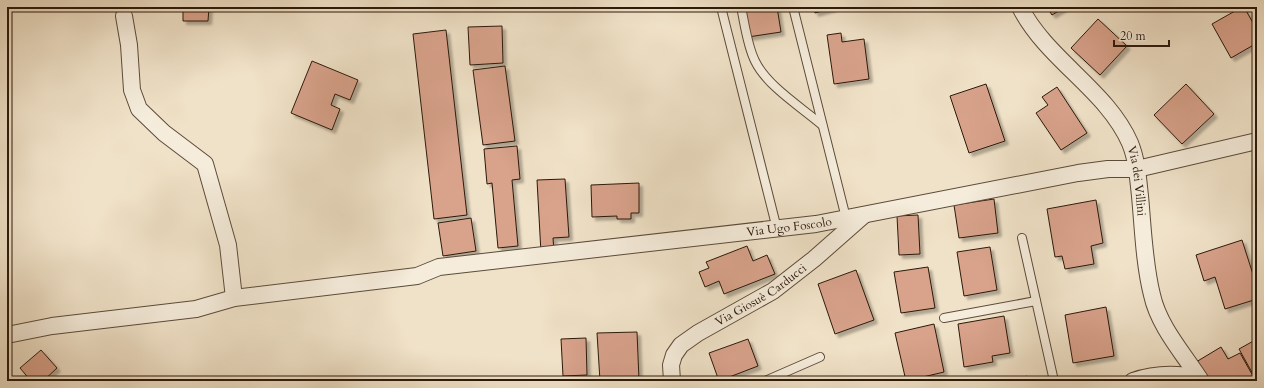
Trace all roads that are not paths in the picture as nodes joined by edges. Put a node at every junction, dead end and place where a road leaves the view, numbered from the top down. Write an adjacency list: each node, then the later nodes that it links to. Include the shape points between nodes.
1 (721, 7): 11 (lane)
2 (741, 7): 6 (lane, via 752,55 761,71)
3 (793, 7): 6 (lane)
4 (1020, 7): 8 (street, Via dei Villini, via 1043,41 1117,120 1130,142)
5 (124, 16): 13 (street, via 132,90 139,109 164,133 205,164 228,245)
6 (822, 125): 10 (lane)
7 (1257, 141): 8 (street, Via Ugo Foscolo)
8 (1137, 169): 9 (street, Via Ugo Foscolo, via 1078,173); 18 (street, Via dei Villini, via 1153,302 1167,330)
9 (865, 214): 10 (street, Via Ugo Foscolo); 19 (street, Via Giosuè Carducci, via 773,291 681,345 671,365)
10 (846, 218): 11 (street, Via Ugo Foscolo)
11 (777, 229): 13 (street, Via Ugo Foscolo, via 439,267 417,276)
12 (1022, 238): 14 (lane)
13 (234, 298): 16 (street, Via Ugo Foscolo, via 196,309 52,326)
14 (1036, 301): 15 (lane); 21 (lane)
15 (944, 318)
16 (7, 335)
17 (820, 356): 20 (lane)
18 (1200, 380): 22 (street, via 1172,374)
19 (672, 381)
20 (765, 381)
21 (1054, 381)
22 (1133, 381)

